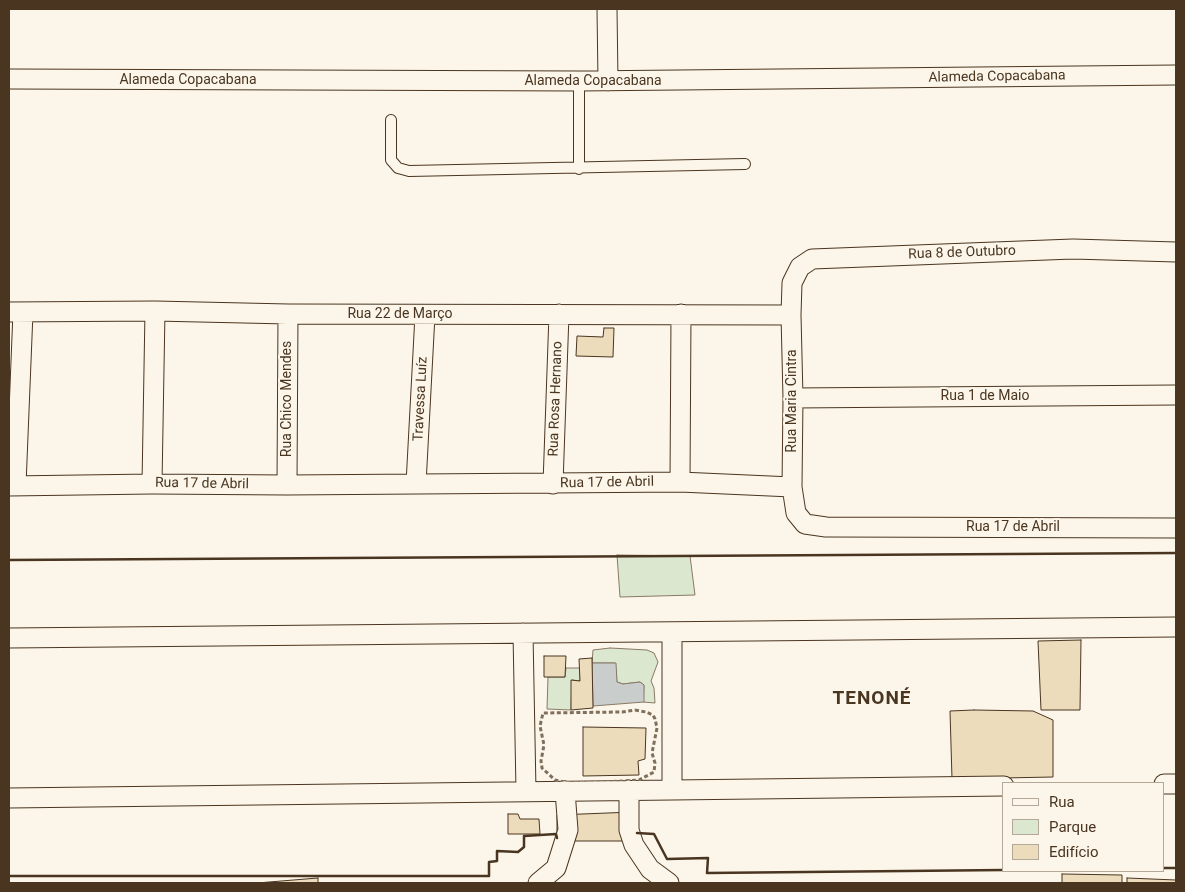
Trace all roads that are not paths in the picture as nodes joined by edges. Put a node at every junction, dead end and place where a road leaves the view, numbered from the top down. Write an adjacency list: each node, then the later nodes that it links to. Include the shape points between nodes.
1 (607, 9): 4 (street)
2 (1176, 75): 4 (street, Alameda Copacabana)
3 (9, 79): 5 (street, Alameda Copacabana)
4 (608, 81): 5 (street, Alameda Copacabana)
5 (580, 82): 8 (lane)
6 (390, 120): 8 (lane, via 391,160 398,168 409,171)
7 (744, 164): 8 (lane)
8 (579, 169)
9 (1176, 252): 16 (street, Rua 8 de Outubro, via 1073,249 812,259 800,267 792,283)
10 (155, 311): 11 (street, Rua 22 de Março); 12 (street, Rua 22 de Março); 20 (street)
11 (16, 312): 24 (street)
12 (288, 314): 13 (street, Rua 22 de Março); 23 (street, Rua Chico Mendes)
13 (425, 314): 14 (street, Rua 22 de Março); 21 (street, Travessa Luíz)
14 (559, 314): 15 (street, Rua 22 de Março); 22 (street, Rua Rosa Hernano)
15 (681, 314): 16 (street, Rua 22 de Março); 19 (street)
16 (791, 315): 18 (street, Rua Maria Cintra)
17 (1176, 394): 18 (street, Rua 1 de Maio)
18 (793, 398): 25 (street, Rua Maria Cintra)
19 (680, 482): 22 (street, Rua 17 de Abril); 25 (street, Rua 17 de Abril)
20 (152, 484): 23 (street, Rua 17 de Abril); 24 (street, Rua 17 de Abril)
21 (416, 484): 22 (street, Rua 17 de Abril); 23 (street, Rua 17 de Abril)
22 (553, 484)
23 (286, 485)
24 (13, 486)
25 (792, 487): 26 (street, Rua 17 de Abril, via 796,513 805,524 819,526)
26 (1176, 528)
27 (1176, 627): 28 (street)
28 (672, 632): 29 (street); 33 (street)
29 (523, 633): 30 (street); 34 (street)
30 (9, 638)
31 (1002, 786): 33 (street)
32 (629, 790): 33 (street); 35 (street); 38 (street, via 629,830 634,845 650,869)
33 (672, 790)
34 (526, 791): 35 (street); 36 (street)
35 (565, 791): 37 (street, via 568,830 556,868)
36 (9, 798)
37 (538, 883)
38 (670, 883)

